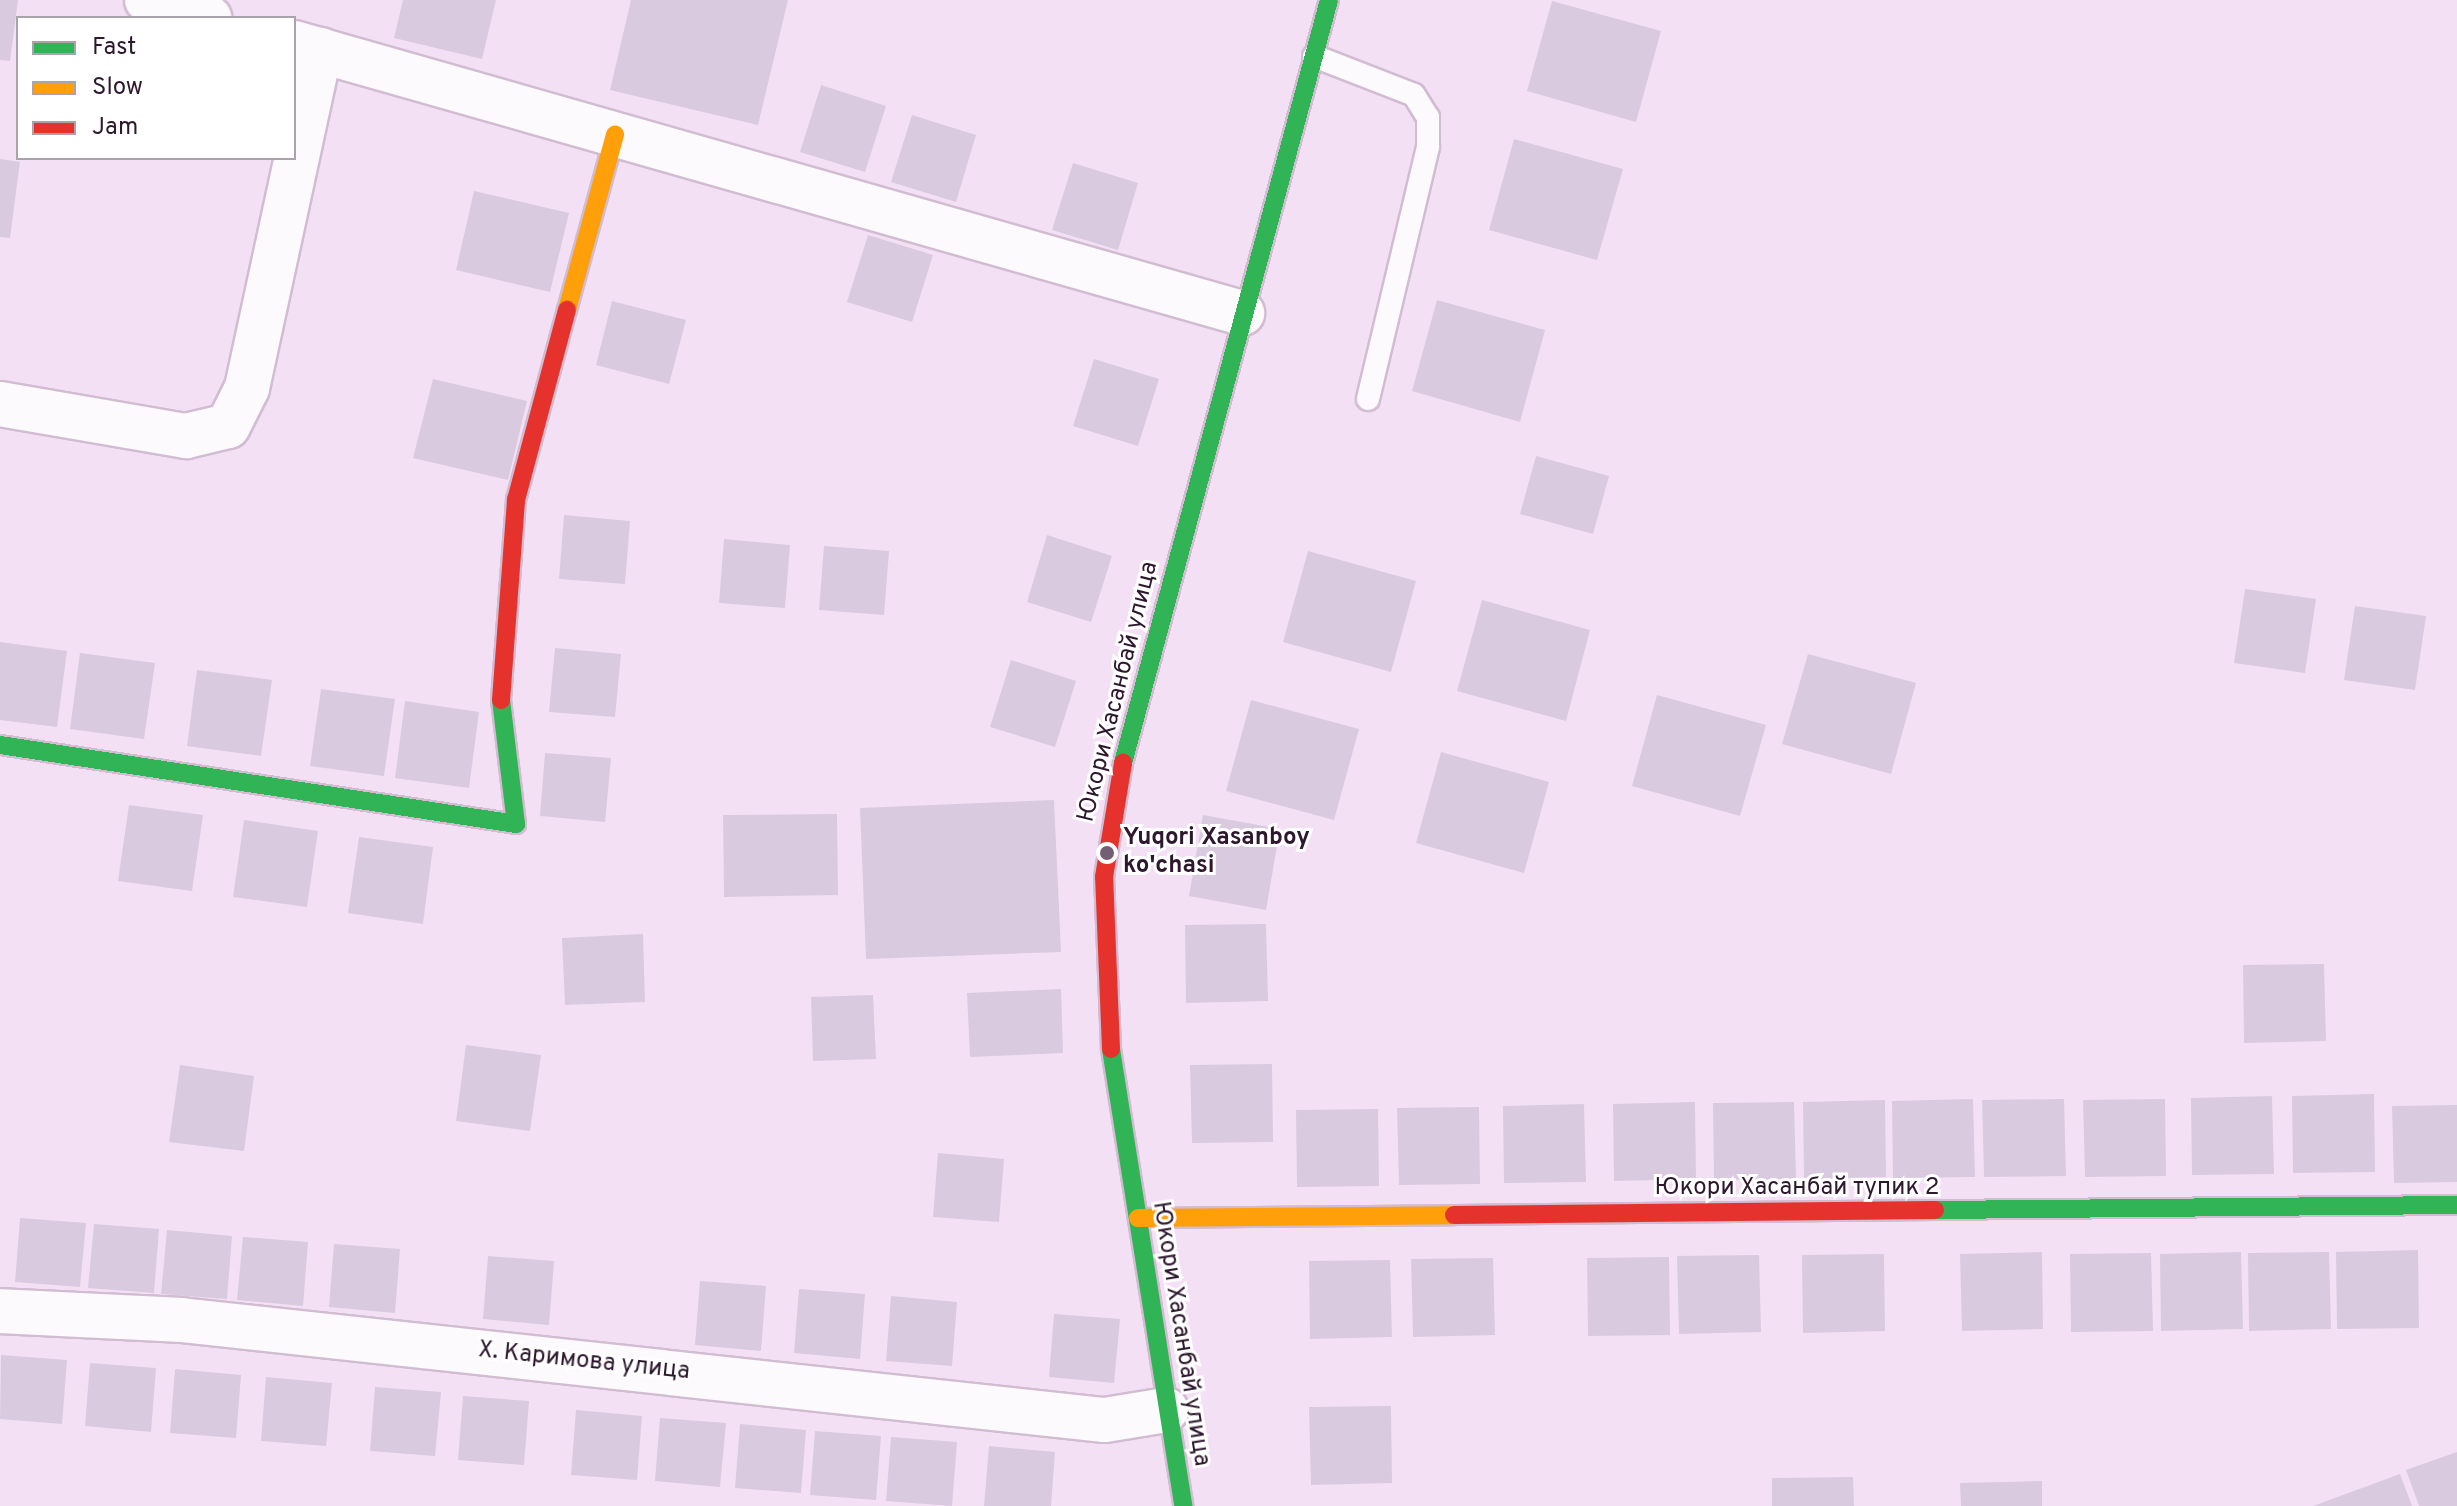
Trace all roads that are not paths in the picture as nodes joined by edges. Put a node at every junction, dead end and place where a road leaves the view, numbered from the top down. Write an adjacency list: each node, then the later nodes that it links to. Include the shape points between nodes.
1 (147, 0): 3 (street)
2 (1329, 0): 5 (street, Юкори Хасанбай улица)
3 (202, 16)
4 (307, 46): 6 (street); 7 (street)
5 (1314, 56): 9 (street, Юкори Хасанбай улица); 10 (lane, via 1414,95 1428,117 1428,147)
6 (296, 109)
7 (615, 134): 9 (street); 12 (street, via 516,500 498,676 516,824)
8 (287, 160): 11 (street, via 247,388 228,426 186,436)
9 (1242, 313): 14 (street, Юкори Хасанбай улица, via 1125,752 1104,877 1107,1019)
10 (1368, 399)
11 (0, 404)
12 (0, 745)
13 (2457, 1205): 14 (street, Юкори Хасанбай тупик 2)
14 (1138, 1218): 16 (street, Юкори Хасанбай улица)
15 (0, 1311): 16 (street, Х. Каримова улица, via 181,1320 1105,1420)
16 (1166, 1410): 17 (street, Юкори Хасанбай улица)
17 (1183, 1506)

